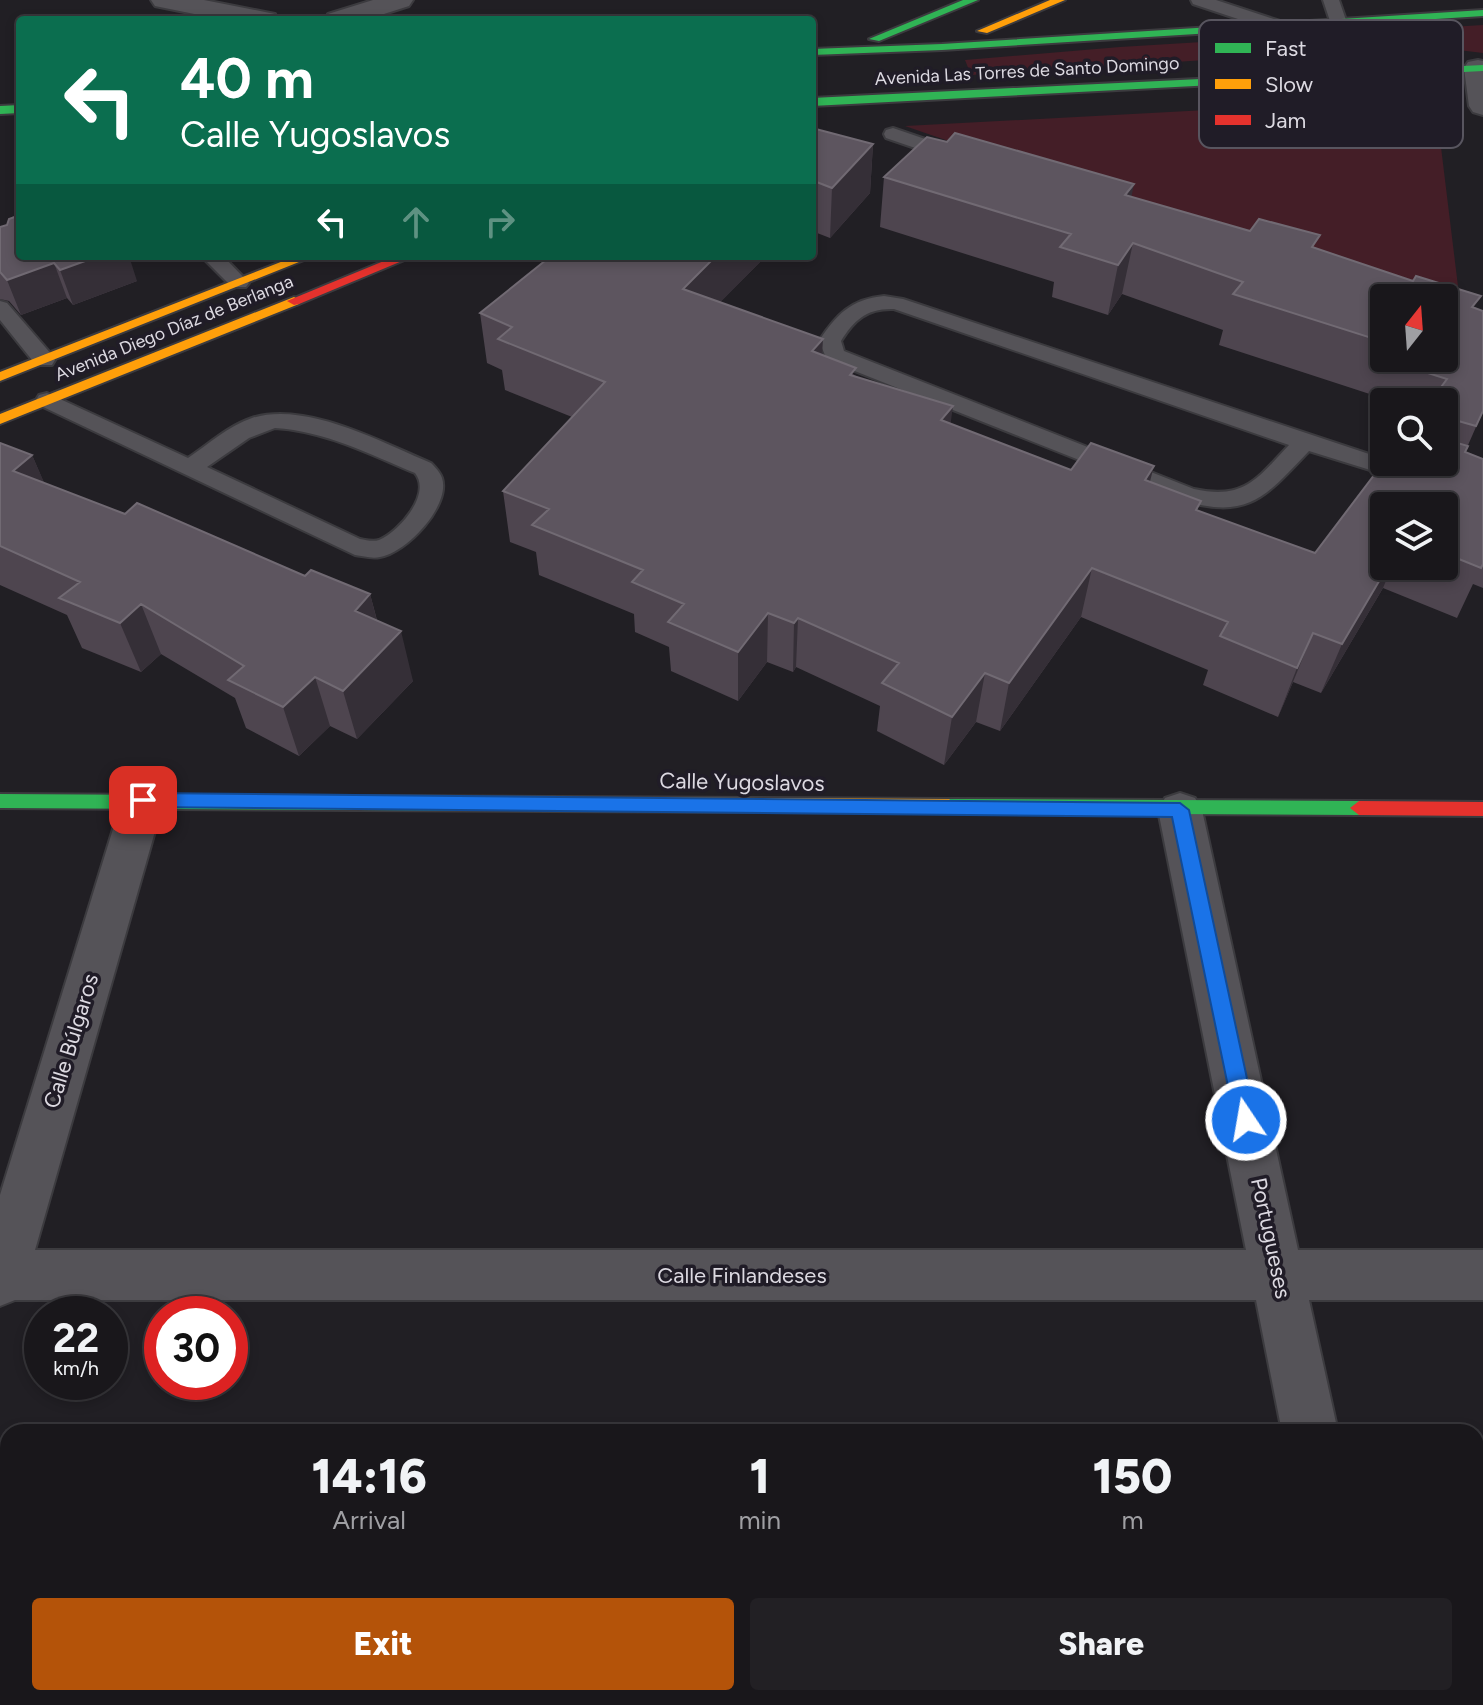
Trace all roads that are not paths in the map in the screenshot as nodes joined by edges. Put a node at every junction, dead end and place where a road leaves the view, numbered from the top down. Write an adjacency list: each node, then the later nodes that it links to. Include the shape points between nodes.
1 (164, 0): 8 (street)
2 (973, 0): 15 (street)
3 (1060, 0): 14 (street)
4 (1199, 0): 10 (lane)
5 (1331, 0): 11 (lane)
6 (385, 7): 9 (street)
7 (1483, 13): 12 (street, Avenida Las Torres de Santo Domingo)
8 (245, 16)
9 (352, 16)
10 (1259, 20)
11 (1337, 20)
12 (1382, 20)
13 (1199, 31): 14 (street, Avenida Las Torres de Santo Domingo)
14 (942, 47): 15 (street, Avenida Las Torres de Santo Domingo); 19 (street)
15 (847, 50): 16 (street, Avenida Las Torres de Santo Domingo); 17 (street)
16 (816, 52)
17 (816, 62)
18 (1480, 68): 24 (street)
19 (884, 69)
20 (855, 79): 22 (street)
21 (1199, 82): 23 (street, Avenida Las Torres de Santo Domingo)
22 (816, 94)
23 (816, 102)
24 (1483, 106)
25 (893, 134): 26 (lane)
26 (982, 165)
27 (215, 260): 30 (lane)
28 (298, 260): 30 (street, Avenida Diego Díaz de Berlanga)
29 (398, 260): 34 (street, Avenida Diego Díaz de Berlanga)
30 (239, 283): 32 (street, Avenida Diego Díaz de Berlanga)
31 (0, 307): 32 (lane)
32 (44, 360): 33 (street, Avenida Diego Díaz de Berlanga)
33 (0, 377)
34 (47, 400): 35 (street, Avenida Diego Díaz de Berlanga); 37 (lane)
35 (0, 419)
36 (1305, 442): 36 (lane, via 896,303 862,304 830,341 835,355 858,366 1201,498 1234,500 1256,489); 38 (lane)
37 (190, 468): 37 (lane, via 370,550 400,537 435,489 423,468 323,427 284,421 259,423)
38 (1483, 497)
39 (143, 800): 40 (street, Calle Yugoslavos); 42 (street, Calle Yugoslavos); 45 (street, Calle Búlgaros)
40 (0, 801)
41 (1483, 809): 42 (street, Calle Yugoslavos)
42 (1180, 810): 43 (street, Portugueses)
43 (1278, 1275): 44 (street, Calle Finlandeses); 45 (street, Calle Finlandeses); 46 (street, Portugueses)
44 (1483, 1275)
45 (1, 1277)
46 (1308, 1424)

